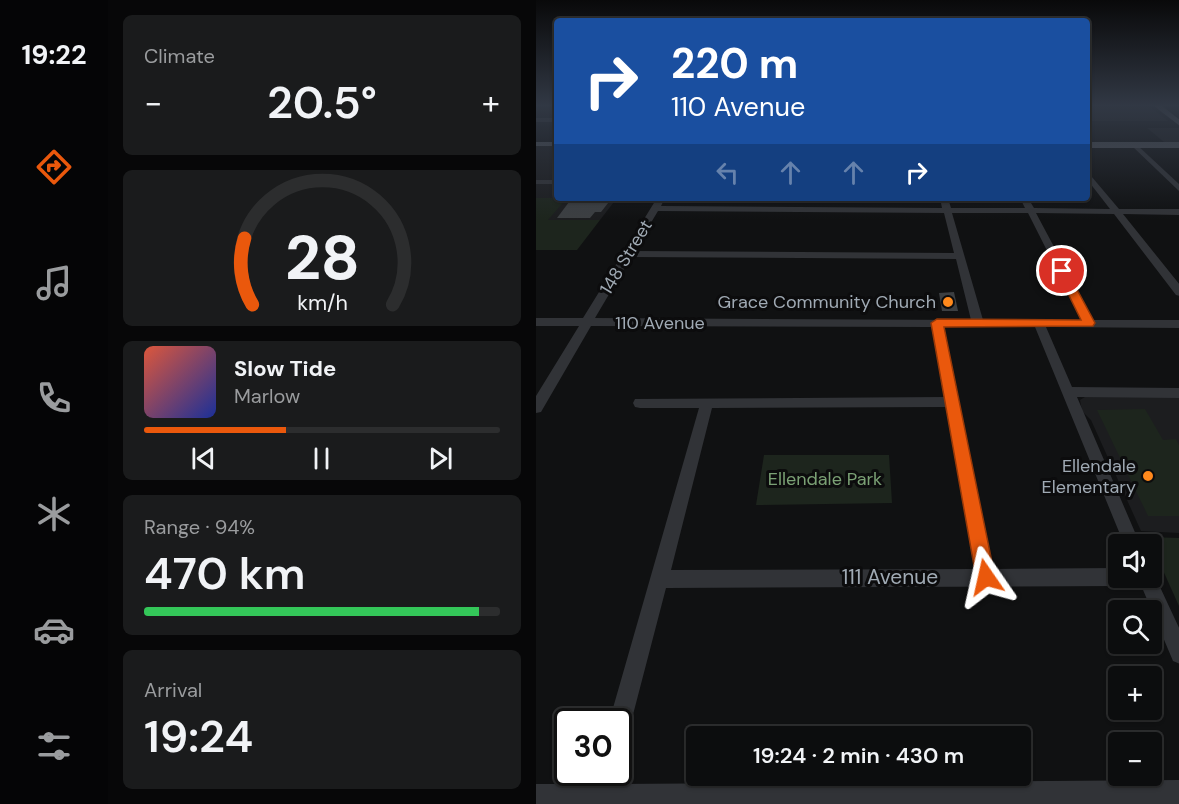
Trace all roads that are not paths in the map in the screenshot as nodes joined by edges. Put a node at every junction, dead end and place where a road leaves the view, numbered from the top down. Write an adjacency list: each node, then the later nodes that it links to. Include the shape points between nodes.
1 (536, 144): 2 (main road)
2 (554, 144)
3 (1090, 145): 4 (main road)
4 (1134, 145): 5 (main road); 9 (street)
5 (1180, 145)
6 (1090, 177): 16 (street)
7 (536, 182): 8 (street)
8 (554, 182)
9 (1180, 190)
10 (659, 201): 13 (street, 148 Street)
11 (945, 201): 14 (street)
12 (1026, 201): 15 (street)
13 (655, 208): 14 (street); 18 (street, 148 Street)
14 (947, 211): 15 (street); 19 (street)
15 (1031, 211): 16 (street); 25 (street)
16 (1117, 212): 17 (street); 20 (street)
17 (1180, 212)
18 (627, 254): 19 (street); 22 (street, 148 Street)
19 (959, 256): 24 (street)
20 (1180, 293)
21 (536, 322): 22 (street, 110 Avenue)
22 (587, 322): 23 (street, 110 Avenue); 33 (street, 148 Street)
23 (937, 323): 24 (street, 110 Avenue); 30 (street)
24 (978, 323): 26 (street, 110 Avenue)
25 (1089, 323): 26 (street, 110 Avenue); 27 (street, 110 Avenue)
26 (1039, 324): 28 (street)
27 (1180, 324)
28 (1069, 392): 29 (street); 34 (street)
29 (1180, 393)
30 (952, 402): 32 (street); 36 (street)
31 (640, 403): 32 (street)
32 (707, 403): 37 (street)
33 (536, 408)
34 (1128, 534)
35 (1108, 576): 36 (street, 111 Avenue)
36 (986, 577): 37 (street, 111 Avenue)
37 (661, 579): 40 (street)
38 (1151, 588): 39 (street)
39 (1180, 654)
40 (624, 708)
41 (602, 786): 43 (street)
42 (1180, 792): 45 (street)
43 (600, 795): 44 (street); 45 (street)
44 (536, 796)
45 (795, 800)

